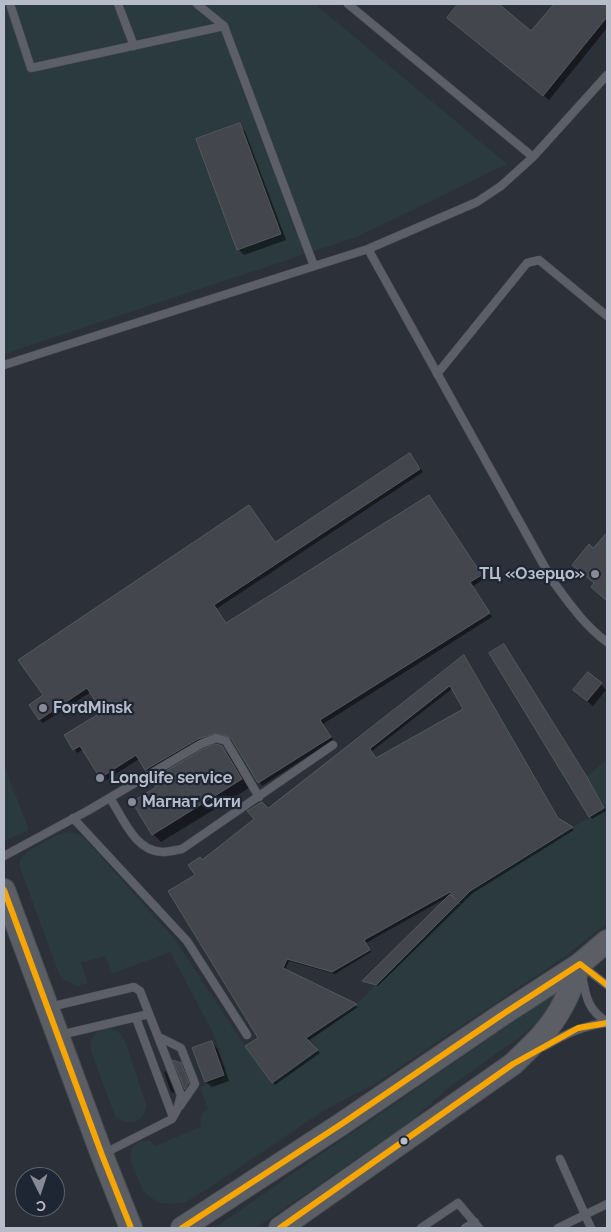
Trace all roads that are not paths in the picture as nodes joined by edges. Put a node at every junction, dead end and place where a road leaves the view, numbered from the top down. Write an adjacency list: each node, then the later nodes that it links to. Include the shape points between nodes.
1 (10, 4): 6 (lane, via 31,68)
2 (118, 4): 6 (lane)
3 (197, 4): 5 (lane)
4 (348, 4): 8 (lane)
5 (224, 26): 6 (lane); 10 (lane)
6 (134, 46)
7 (607, 75): 8 (lane)
8 (533, 157): 9 (lane, via 501,186 477,202)
9 (368, 249): 10 (lane); 13 (lane)
10 (314, 266): 12 (lane)
11 (607, 316): 13 (lane, via 539,260 527,263)
12 (4, 365)
13 (437, 374): 14 (lane, via 552,580 576,612)
14 (607, 642)
15 (333, 745): 16 (lane)
16 (259, 797): 17 (lane, via 182,849 163,852 151,850 138,842); 17 (lane, via 226,741 216,738)
17 (110, 798): 18 (lane)
18 (73, 818): 19 (lane); 28 (lane, via 187,941)
19 (4, 856)
20 (4, 890): 24 (street)
21 (607, 941): 22 (street)
22 (580, 964): 23 (lane); 27 (lane, via 586,998 597,1016); 31 (street, via 560,1010 542,1035); 39 (street)
23 (607, 985)
24 (47, 1008): 25 (lane, via 134,986 140,991); 29 (street)
25 (150, 1014): 26 (lane); 30 (lane)
26 (136, 1018): 29 (lane); 32 (lane)
27 (607, 1023): 31 (lane, via 578,1028)
28 (247, 1035)
29 (58, 1036): 33 (street)
30 (159, 1037): 32 (lane, via 181,1096); 32 (lane, via 181,1048 195,1084)
31 (513, 1064): 40 (street)
32 (175, 1113): 33 (lane)
33 (102, 1155): 38 (street)
34 (560, 1159): 36 (lane)
35 (607, 1204): 36 (lane)
36 (585, 1215): 43 (lane); 44 (lane)
37 (477, 1225): 41 (lane, via 458,1203); 42 (lane)
38 (131, 1228)
39 (182, 1228)
40 (280, 1228)
41 (421, 1228)
42 (465, 1228)
43 (558, 1228)
44 (591, 1228)

